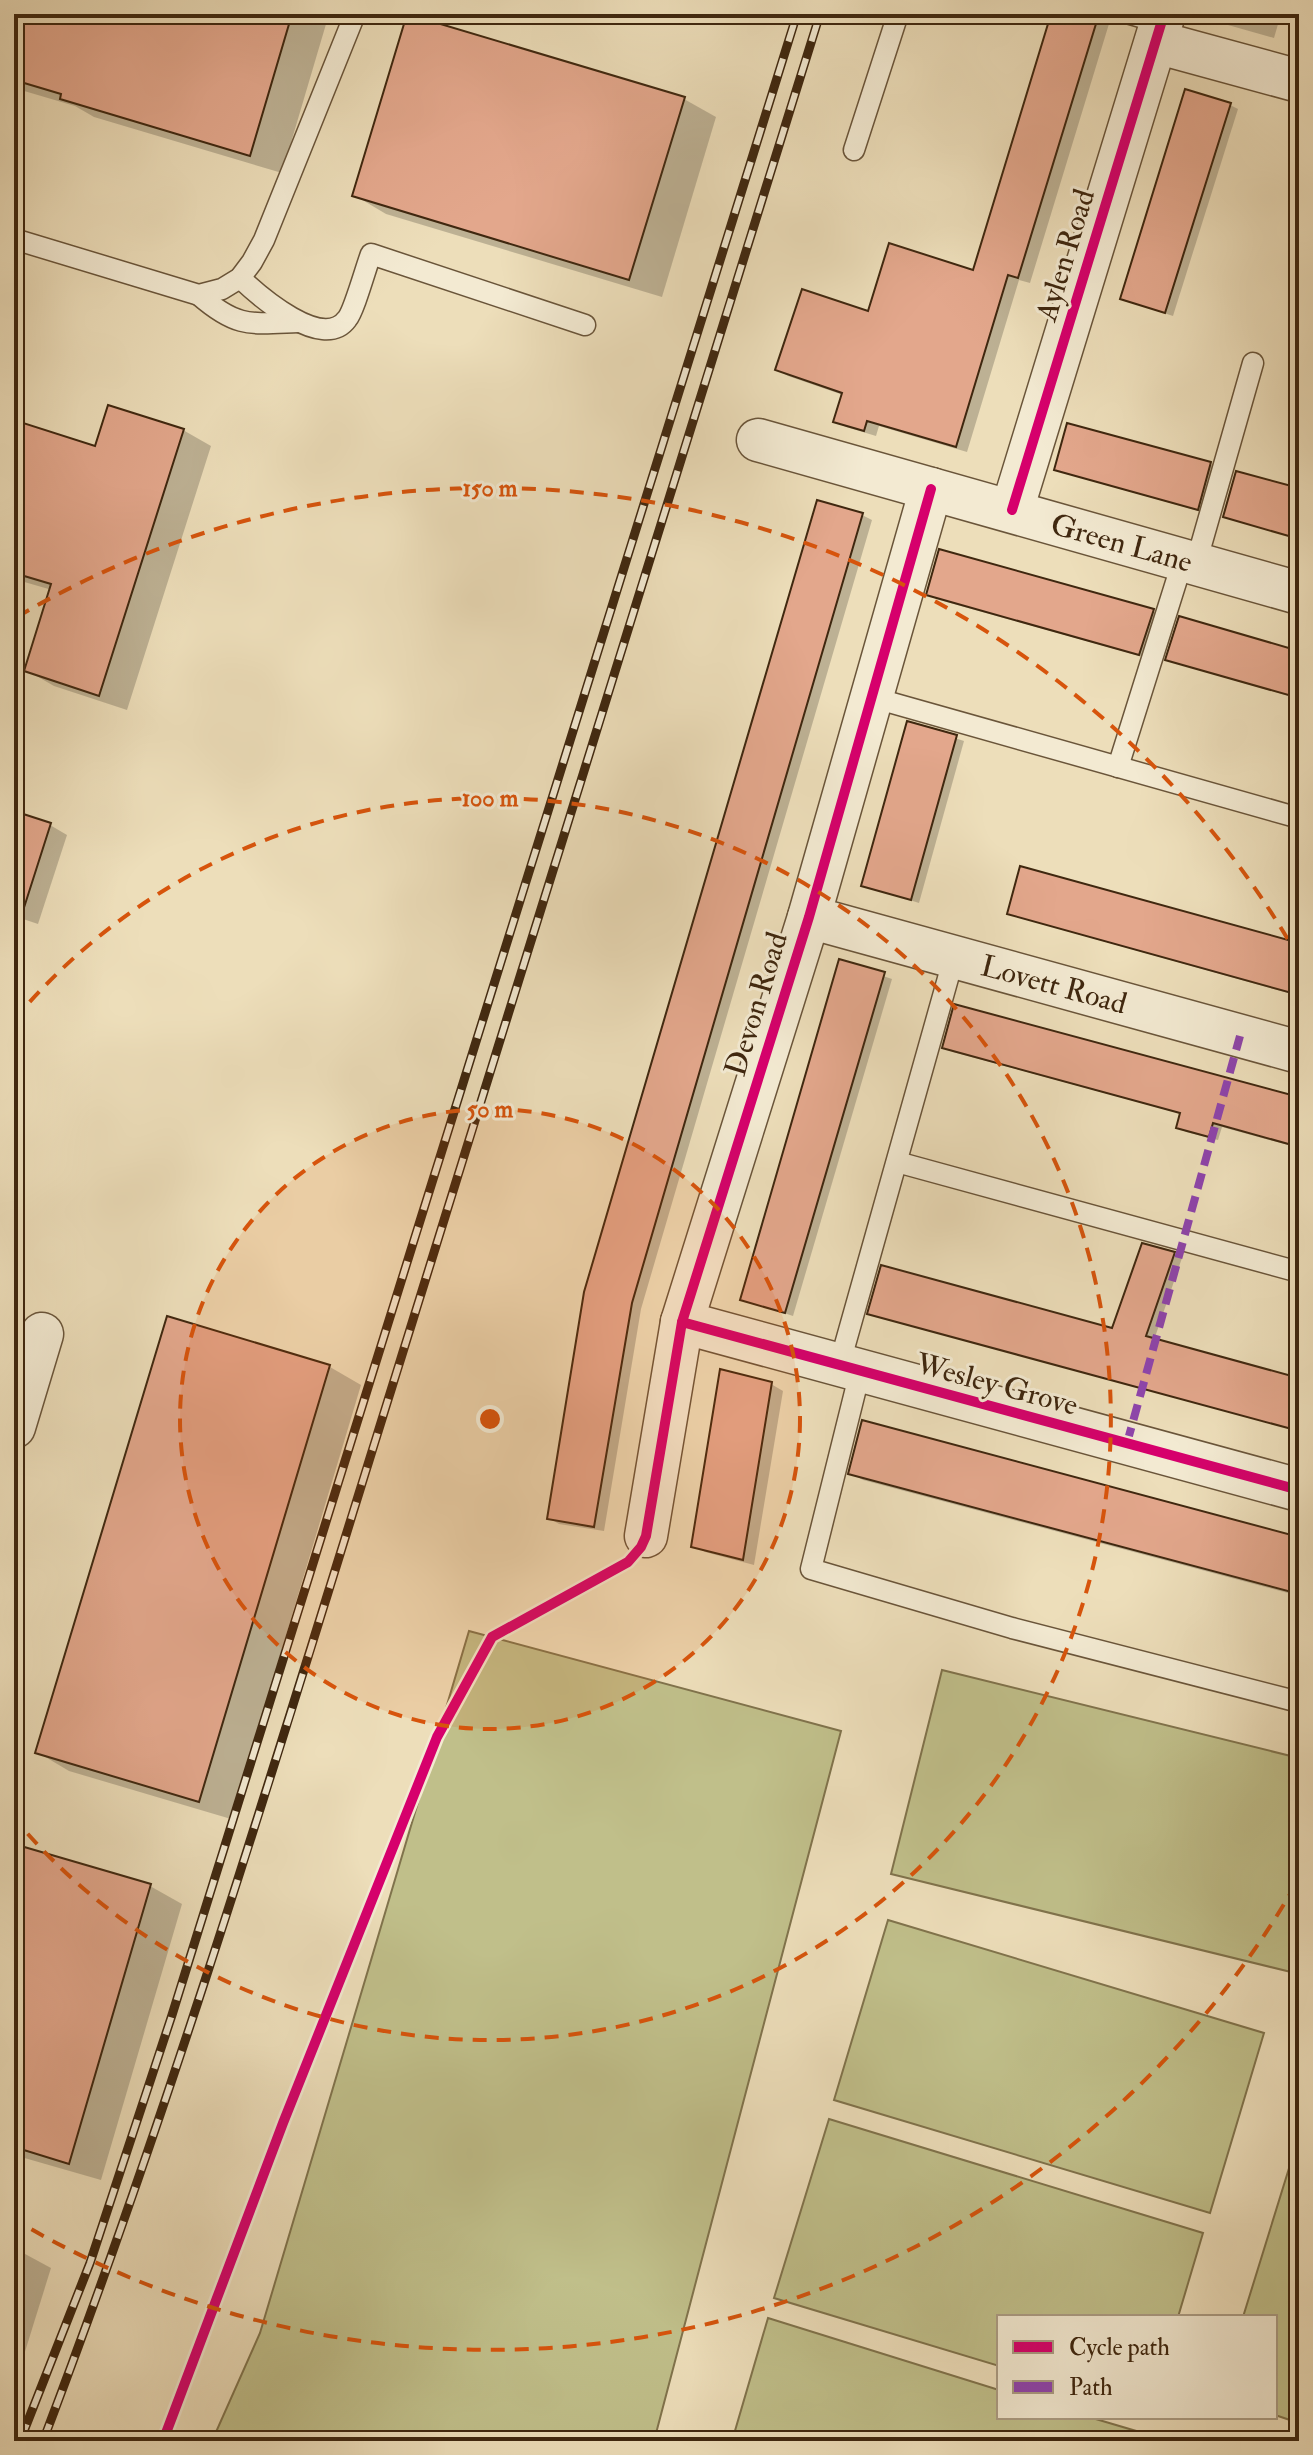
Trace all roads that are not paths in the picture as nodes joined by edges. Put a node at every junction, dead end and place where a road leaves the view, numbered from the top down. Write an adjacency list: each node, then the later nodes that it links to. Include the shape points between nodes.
1 (355, 14): 7 (lane, via 264,240)
2 (898, 14): 5 (lane)
3 (1153, 23): 4 (street); 14 (street, Aylen Road)
4 (1299, 81)
5 (854, 150)
6 (14, 239): 8 (lane)
7 (240, 278): 8 (lane); 9 (lane)
8 (199, 295): 9 (lane, via 221,315 252,324)
9 (298, 322): 10 (lane, via 334,328 347,320 371,254)
10 (585, 325)
11 (1253, 363): 15 (lane)
12 (758, 440): 13 (street, Green Lane)
13 (931, 489): 14 (street, Green Lane); 17 (street, Devon Road)
14 (1012, 510): 15 (street, Green Lane)
15 (1190, 561): 16 (street, Green Lane); 18 (lane)
16 (1299, 593)
17 (871, 697): 18 (lane); 20 (street, Devon Road)
18 (1118, 767): 19 (lane)
19 (1299, 818)
20 (809, 917): 21 (street, Lovett Road); 25 (street, Devon Road)
21 (954, 957): 22 (street, Lovett Road); 23 (lane)
22 (1299, 1052)
23 (897, 1162): 24 (lane); 27 (lane)
24 (1299, 1272)
25 (682, 1322): 27 (street, Wesley Grove); 30 (street, Devon Road)
26 (42, 1334): 28 (street)
27 (850, 1369): 29 (street, Wesley Grove); 31 (lane, via 811,1569 1012,1628)
28 (14, 1427)
29 (1299, 1490)
30 (646, 1536)
31 (1299, 1702)

